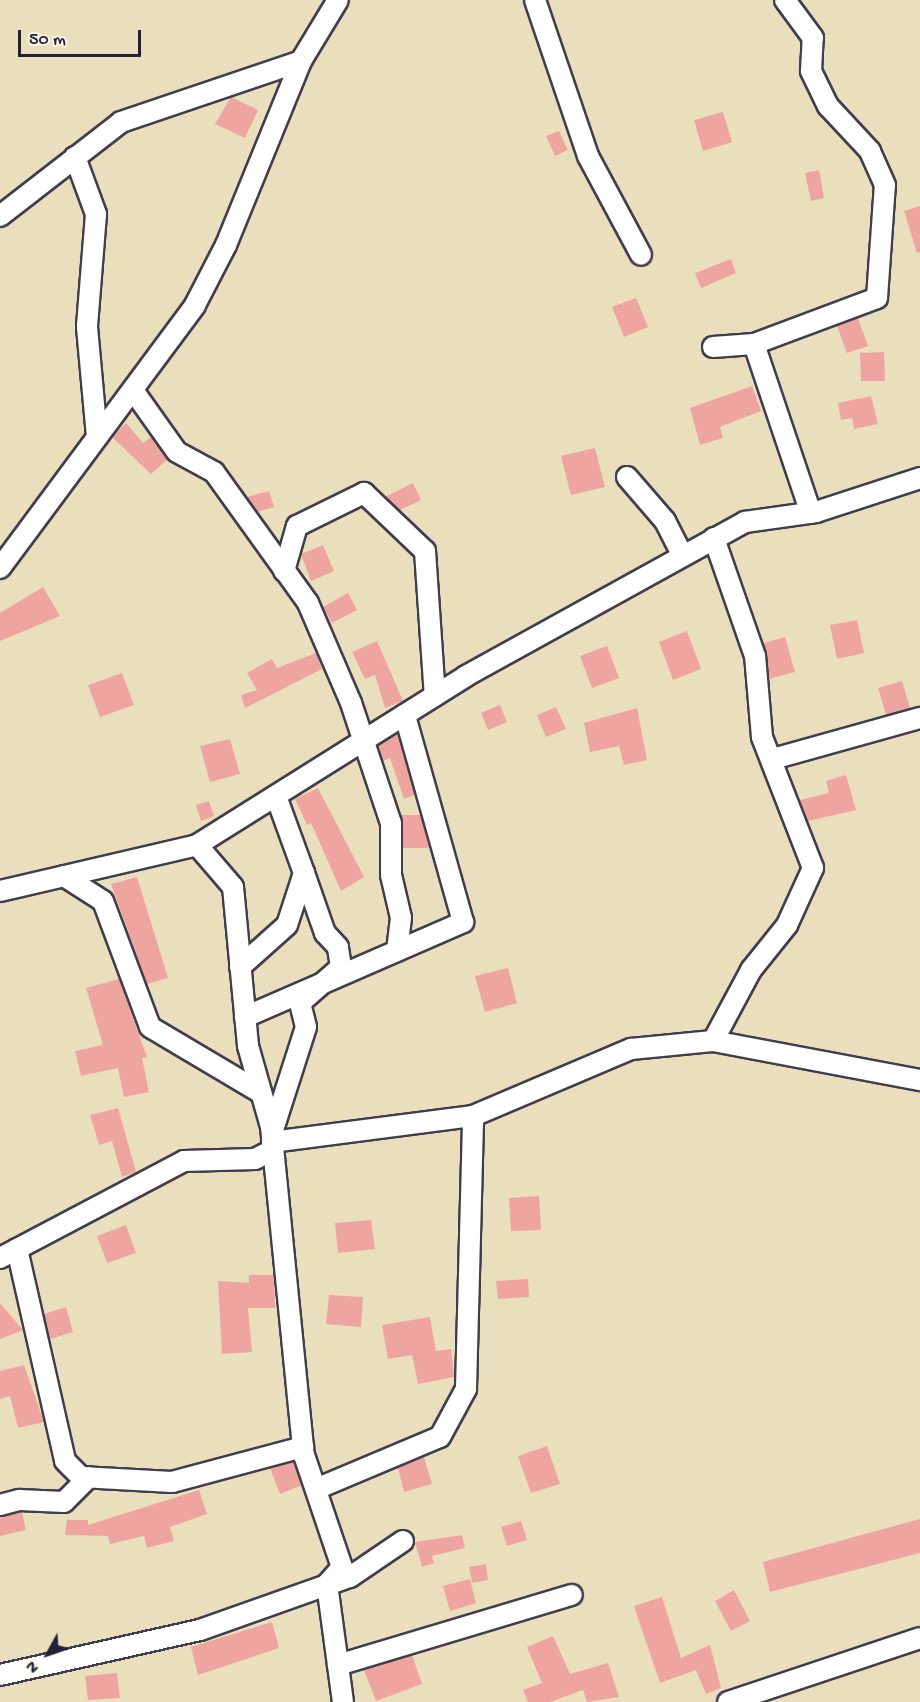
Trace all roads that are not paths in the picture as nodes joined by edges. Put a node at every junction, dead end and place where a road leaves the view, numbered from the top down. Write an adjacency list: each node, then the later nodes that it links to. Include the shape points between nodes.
1 (338, 0): 4 (street)
2 (535, 0): 7 (street, via 588,156)
3 (785, 0): 8 (street, via 813,38 812,70 828,106 870,151 885,185 877,298)
4 (301, 61): 5 (street, via 121,123); 10 (street, via 226,245 195,304)
5 (75, 157): 6 (street); 11 (street, via 96,214 87,327)
6 (0, 216)
7 (641, 255)
8 (754, 344): 9 (street); 14 (street)
9 (713, 347)
10 (135, 393): 11 (street); 18 (street, via 177,452 214,472)
11 (97, 437): 17 (street)
12 (627, 477): 16 (street, via 665,521)
13 (920, 478): 14 (street)
14 (811, 513): 15 (street, via 745,522)
15 (714, 538): 16 (street); 23 (street, via 755,656 762,737)
16 (682, 555): 19 (street)
17 (0, 568)
18 (284, 570): 19 (street, via 297,526 364,493 424,551); 22 (street, via 308,603 351,703)
19 (435, 696): 20 (street)
20 (405, 715): 22 (street); 29 (street, via 463,922)
21 (920, 718): 23 (street)
22 (361, 742): 24 (street); 29 (street, via 391,823 392,875 400,918)
23 (773, 759): 33 (street, via 813,868 787,925 751,970)
24 (276, 796): 25 (street); 26 (street)
25 (197, 845): 27 (street); 30 (street, via 233,887)
26 (304, 873): 30 (street, via 287,926); 31 (street, via 326,933 338,947 341,967)
27 (64, 876): 28 (street); 35 (street, via 103,901 150,1027)
28 (0, 891)
29 (397, 951): 31 (street)
30 (240, 967): 32 (street)
31 (333, 979): 32 (street); 37 (street, via 300,1003 306,1027)
32 (245, 1017): 35 (street)
33 (713, 1041): 34 (street); 36 (street, via 631,1049)
34 (920, 1080)
35 (261, 1093): 37 (street)
36 (473, 1116): 37 (street); 41 (street, via 466,1389 440,1437)
37 (272, 1143): 38 (street, via 255,1159 184,1161); 39 (street)
38 (8, 1254): 40 (street, via 65,1461)
39 (303, 1447): 40 (street, via 172,1482); 41 (street)
40 (89, 1477): 42 (street, via 64,1502 19,1500)
41 (316, 1490): 44 (street, via 342,1567)
42 (0, 1505)
43 (403, 1541): 44 (street, via 350,1577)
44 (327, 1584): 47 (street); 48 (street, via 200,1630)
45 (572, 1596): 47 (street)
46 (920, 1638): 50 (street)
47 (338, 1665): 49 (street)
48 (0, 1675)
49 (343, 1702)
50 (728, 1702)

